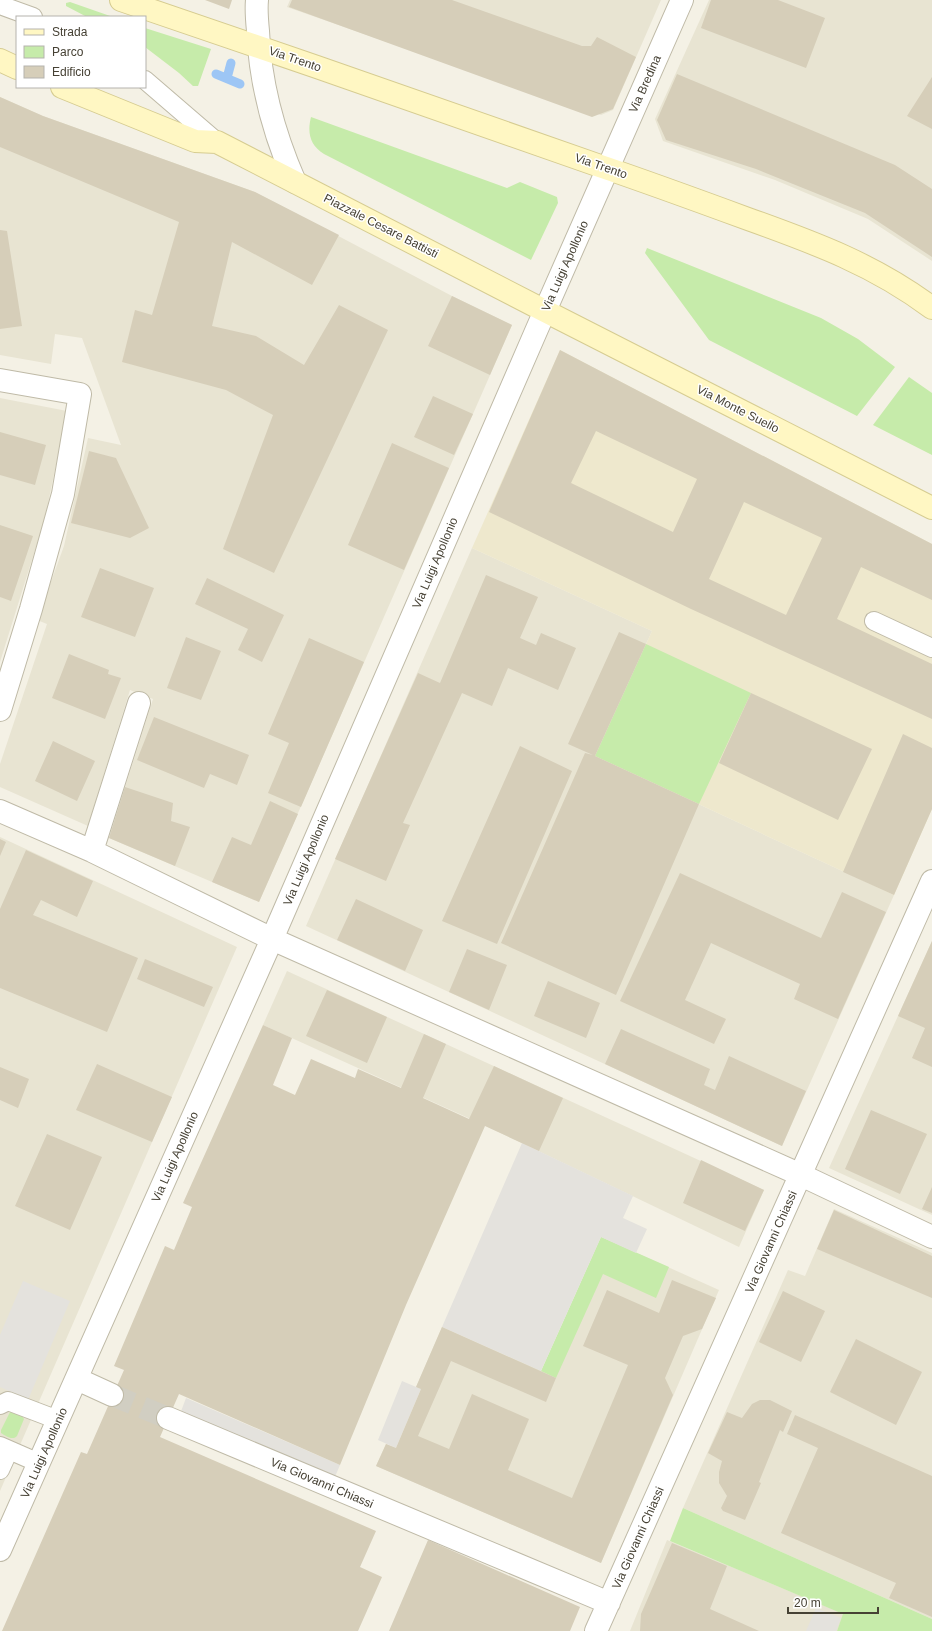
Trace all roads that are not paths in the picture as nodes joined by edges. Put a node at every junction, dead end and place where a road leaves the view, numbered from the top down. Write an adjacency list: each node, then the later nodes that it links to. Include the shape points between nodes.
1 (121, 0): 6 (main road)
2 (257, 0): 6 (street)
3 (682, 0): 12 (street, Via Bredina)
4 (0, 5): 5 (lane)
5 (29, 16)
6 (258, 46): 12 (main road, Via Trento); 13 (street, via 268,106)
7 (0, 60): 8 (main road)
8 (16, 68)
9 (146, 81): 11 (lane, Piazzale Cesare Battisti)
10 (64, 88): 11 (main road, Piazzale Cesare Battisti, via 195,141)
11 (217, 142): 13 (main road, Piazzale Cesare Battisti)
12 (609, 168): 14 (main road, Via Trento, via 835,251 908,290); 15 (street, Via Luigi Apollonio)
13 (295, 182): 15 (main road, Piazzale Cesare Battisti)
14 (932, 308)
15 (545, 311): 17 (main road, Via Monte Suello); 25 (street, Via Luigi Apollonio)
16 (0, 380): 21 (street, via 80,394 63,494)
17 (932, 508)
18 (874, 621): 19 (lane)
19 (932, 648)
20 (139, 703): 23 (street)
21 (0, 710)
22 (0, 810): 23 (street)
23 (92, 851): 25 (street)
24 (932, 881): 26 (street, Via Giovanni Chiassi)
25 (272, 939): 26 (street); 28 (street, Via Luigi Apollonio)
26 (801, 1176): 27 (street); 37 (street, Via Giovanni Chiassi)
27 (932, 1237)
28 (77, 1379): 29 (street); 32 (street, Via Luigi Apollonio)
29 (112, 1395)
30 (0, 1405): 32 (lane, via 8,1401)
31 (168, 1418): 37 (street, Via Giovanni Chiassi)
32 (58, 1420): 34 (street, Via Luigi Apollonio)
33 (4, 1448): 34 (lane); 35 (lane)
34 (39, 1463): 36 (street, Via Luigi Apollonio)
35 (0, 1470)
36 (0, 1550)
37 (609, 1603): 38 (street, Via Giovanni Chiassi)
38 (596, 1631)

